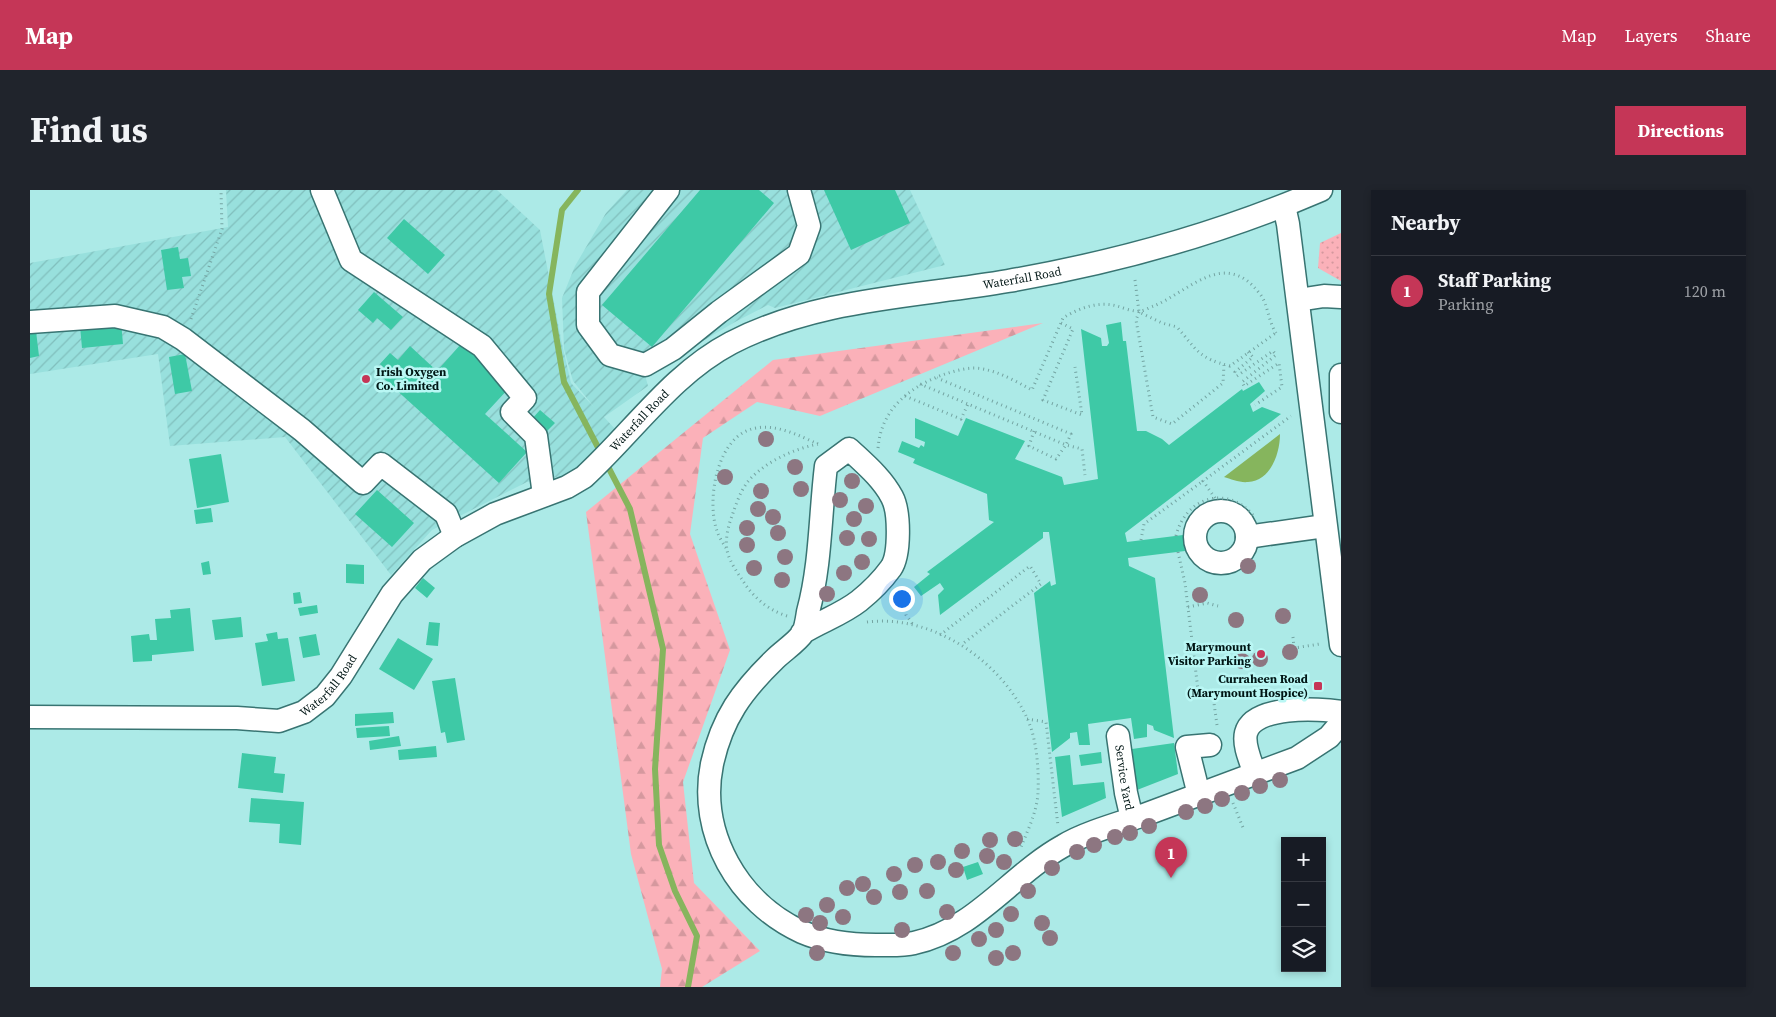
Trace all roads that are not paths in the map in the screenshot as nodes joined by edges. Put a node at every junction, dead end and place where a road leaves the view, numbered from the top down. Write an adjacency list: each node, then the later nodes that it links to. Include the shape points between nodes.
1 (322, 190): 13 (street, via 351,260 482,346 525,398 512,412 536,436)
2 (668, 190): 6 (street, via 588,292 588,325 610,355 645,365 673,349)
3 (799, 190): 6 (street, via 809,226 799,254)
4 (1320, 190): 5 (street, Waterfall Road)
5 (1284, 206): 8 (street); 10 (street, Waterfall Road, via 1161,249 1124,258 1006,282 878,298 802,316)
6 (747, 293): 10 (street, via 748,316)
7 (1341, 298): 8 (street, via 1324,296)
8 (1298, 300): 14 (street)
9 (30, 322): 16 (street, via 115,316 163,327 302,430 364,482 381,464 446,514)
10 (755, 332): 13 (street, Waterfall Road, via 708,357 681,378 594,468 567,487)
11 (1341, 375): 12 (street)
12 (1341, 412)
13 (544, 495): 16 (street, Waterfall Road, via 495,514)
14 (1326, 526): 15 (street); 18 (street)
15 (1252, 528)
16 (455, 536): 20 (street, Waterfall Road, via 422,560 392,594 341,676 325,696 304,712 278,721)
17 (804, 627): 17 (street, via 837,616 860,600 892,567 899,531 893,499 874,472 849,449 826,466 816,579); 26 (street, via 748,686 729,713 712,763 709,786 709,814 736,879 778,919 825,940 859,945 913,944 960,924 1063,845)
18 (1334, 644)
19 (1341, 712): 24 (street, via 1319,708 1266,714 1254,720 1246,733 1247,750)
20 (30, 717)
21 (1341, 723): 24 (street, via 1329,737 1310,750)
22 (1118, 736): 26 (street, Service Yard)
23 (1213, 737): 25 (street, via 1187,747)
24 (1255, 774): 25 (street)
25 (1200, 794): 26 (street)
26 (1132, 819)

